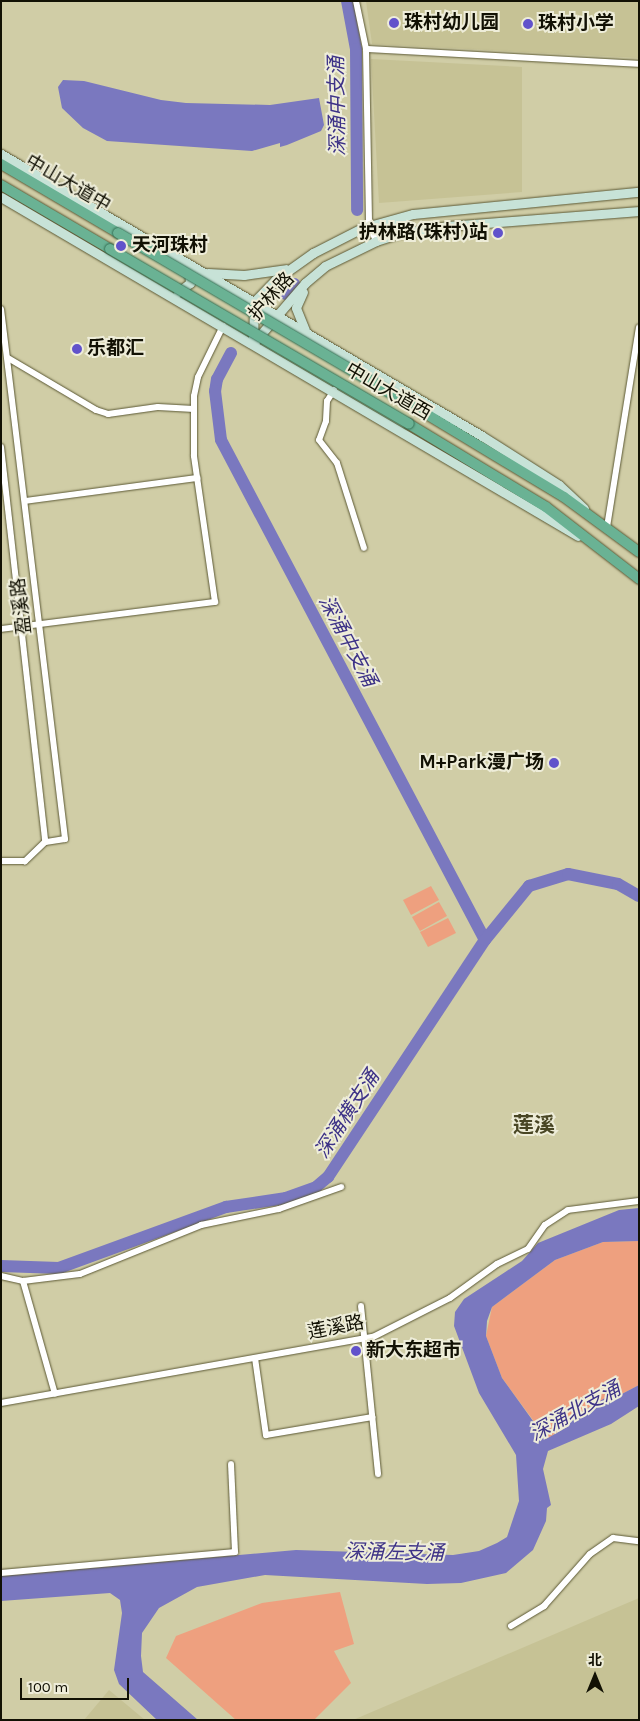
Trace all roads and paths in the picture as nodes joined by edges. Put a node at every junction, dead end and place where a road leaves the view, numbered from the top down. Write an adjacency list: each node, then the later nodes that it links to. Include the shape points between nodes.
1 (356, 1): 2 (street)
2 (366, 49): 3 (street); 10 (street)
3 (639, 64)
4 (1, 154): 14 (main road)
5 (1, 164): 11 (highway, 中山大道中)
6 (1, 185): 13 (highway, 中山大道中)
7 (639, 192): 10 (main road, 护林路, via 413,214)
8 (1, 197): 18 (main road)
9 (639, 211): 12 (main road, 护林路, via 439,227)
10 (369, 225): 12 (street); 15 (main road, 护林路, via 338,239)
11 (118, 233): 32 (highway, 中山大道西, bridge)
12 (376, 241): 17 (main road, 护林路, via 325,266)
13 (110, 249): 36 (highway, 中山大道西, bridge, via 546,507)
14 (186, 263): 16 (main road); 18 (main road, via 191,278 189,286 181,292)
15 (294, 267): 16 (main road, via 244,276); 19 (main road, 护林路)
16 (202, 273): 19 (main road)
17 (310, 279): 21 (main road, 护林路); 24 (main road, via 296,308 296,316)
18 (165, 292): 22 (main road)
19 (254, 302): 21 (main road); 25 (main road, 护林路)
20 (1, 309): 26 (street, 盈溪路)
21 (278, 316): 24 (main road); 25 (main road, 护林路)
22 (223, 326): 25 (main road); 28 (street, via 198,377)
23 (639, 328): 33 (street)
24 (308, 334): 32 (main road, via 540,471)
25 (253, 343): 27 (main road)
26 (8, 358): 28 (street, via 108,414 158,407); 31 (street, 盈溪路)
27 (334, 390): 34 (street, via 328,400 326,421 319,440 337,463); 36 (main road)
28 (194, 409): 30 (street)
29 (1, 447): 39 (street, 盈溪路)
30 (197, 478): 31 (street); 38 (street, via 215,602)
31 (25, 501): 38 (street, 盈溪路)
32 (594, 516): 33 (highway, 中山大道西)
33 (607, 527): 35 (highway, 中山大道西)
34 (364, 548)
35 (639, 552)
36 (607, 553): 37 (highway, 中山大道西)
37 (639, 579)
38 (40, 626): 39 (street); 41 (street, 盈溪路, via 65,839)
39 (22, 628): 40 (street); 41 (street, 盈溪路)
40 (1, 629)
41 (45, 842): 42 (street, via 26,861)
42 (1, 861)
43 (341, 1187): 46 (street, via 279,1209 201,1225 80,1274)
44 (639, 1201): 48 (street, 莲溪路, via 568,1210 545,1225 528,1249 497,1264 450,1298)
45 (1, 1276): 46 (street)
46 (23, 1281): 50 (street)
47 (361, 1306): 48 (street)
48 (364, 1339): 49 (street, 莲溪路); 52 (street)
49 (255, 1358): 50 (street, 莲溪路); 52 (street, via 266,1435)
50 (55, 1394): 51 (street, 莲溪路)
51 (1, 1403)
52 (372, 1417): 54 (street)
53 (231, 1464): 56 (street, via 235,1552)
54 (378, 1474)
55 (639, 1540): 57 (street, via 613,1538 590,1554 544,1606)
56 (1, 1573)
57 (511, 1626)

